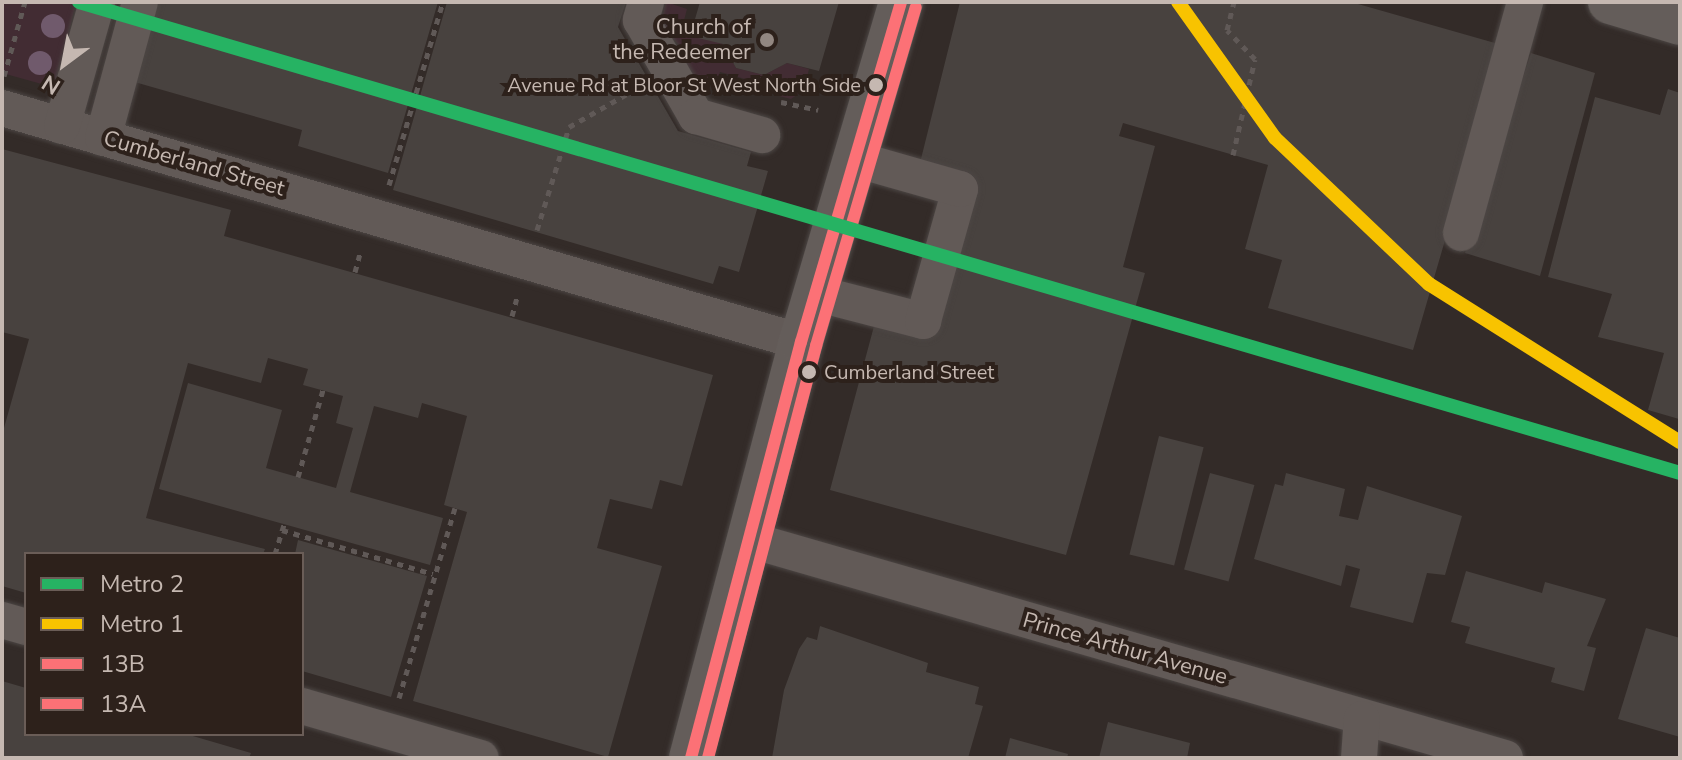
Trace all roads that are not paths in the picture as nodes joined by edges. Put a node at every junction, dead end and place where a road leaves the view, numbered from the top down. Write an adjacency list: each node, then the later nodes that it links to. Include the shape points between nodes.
1 (97, 2): 9 (street)
2 (140, 2): 11 (street)
3 (646, 2): 10 (street, via 641,20 696,116)
4 (901, 2): 12 (main road)
5 (1525, 2): 13 (street)
6 (1610, 2): 7 (main road)
7 (1680, 23)
8 (3, 94): 9 (street, Cumberland Street)
9 (62, 126): 11 (street, Cumberland Street)
10 (762, 135)
11 (103, 138): 15 (street, Cumberland Street)
12 (855, 159): 14 (main road); 14 (street, via 960,189 923,321)
13 (1461, 233)
14 (815, 293): 15 (main road)
15 (801, 342): 16 (main road)
16 (747, 539): 20 (street, Prince Arthur Avenue); 22 (main road)
17 (2, 620): 18 (street)
18 (24, 626)
19 (304, 707): 21 (street)
20 (1362, 719): 23 (street); 24 (street, Prince Arthur Avenue)
21 (481, 758)
22 (691, 758)
23 (1359, 758)
24 (1505, 758)

